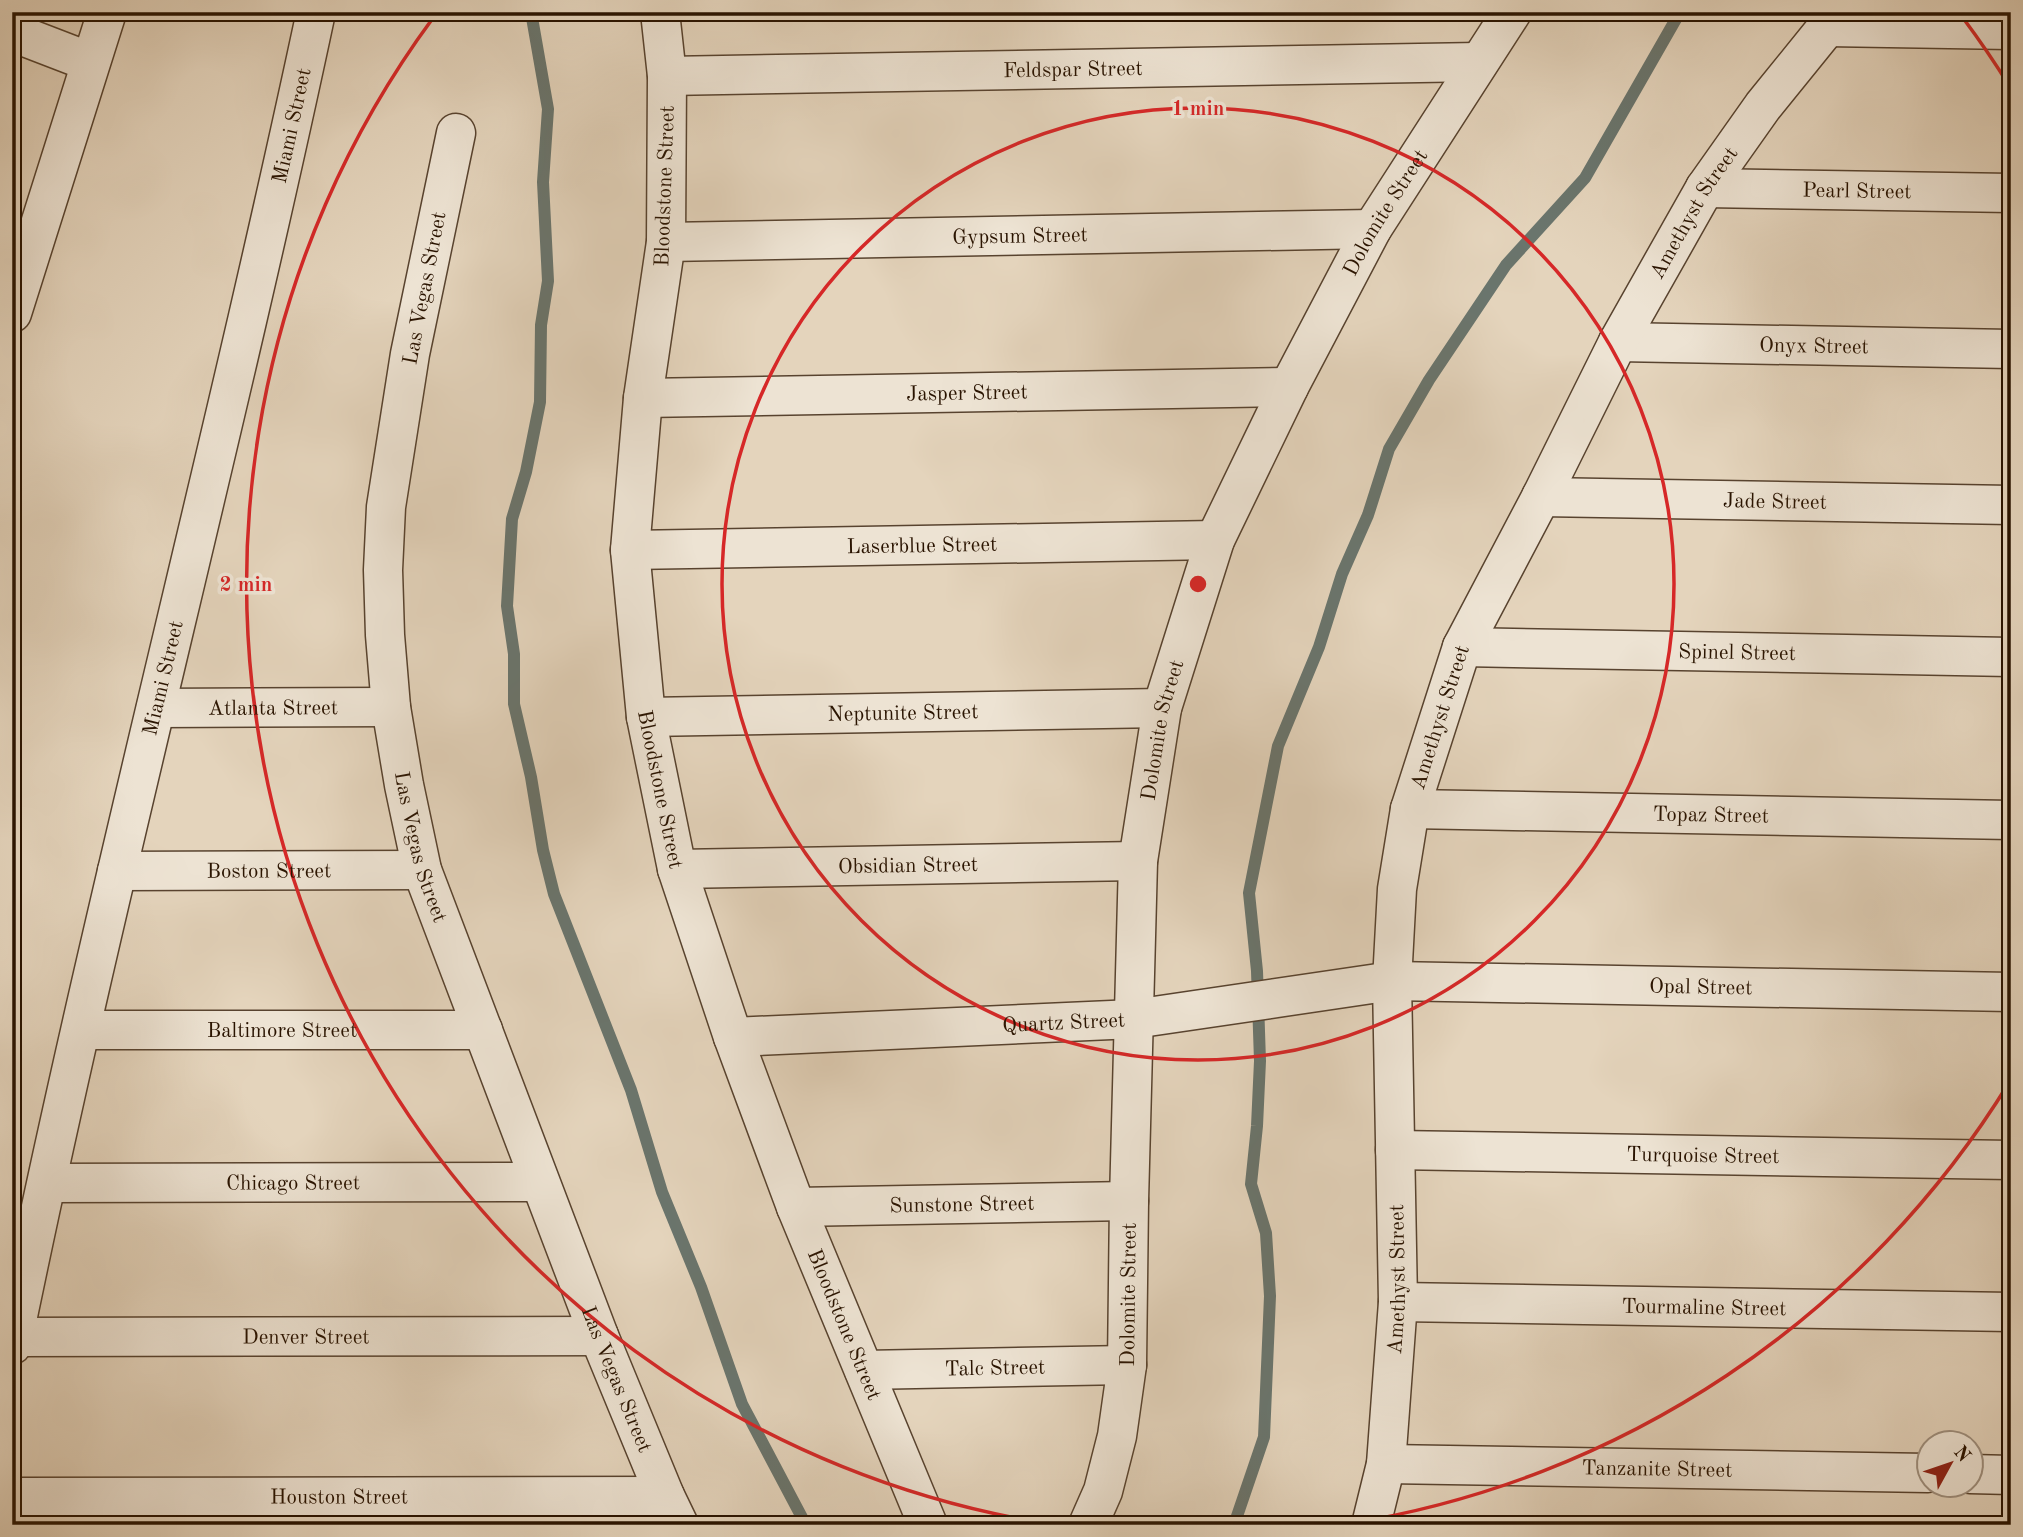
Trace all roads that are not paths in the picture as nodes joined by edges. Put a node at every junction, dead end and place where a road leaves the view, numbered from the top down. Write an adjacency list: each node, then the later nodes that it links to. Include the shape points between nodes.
1 (107, 12): 8 (street)
2 (316, 12): 28 (street, Miami Street)
3 (660, 12): 10 (street, Bloodstone Street)
4 (1512, 12): 9 (street, Dolomite Street)
5 (1835, 20): 6 (street); 12 (street, Amethyst Street, via 1763,106)
6 (2011, 30)
7 (12, 32): 8 (street)
8 (90, 62): 14 (street)
9 (1479, 62): 10 (street, Feldspar Street); 15 (street, Dolomite Street)
10 (667, 76): 16 (street, Bloodstone Street)
11 (456, 133): 29 (street, Las Vegas Street, via 410,354 386,507 383,570)
12 (1705, 188): 13 (street, Pearl Street); 18 (street, Amethyst Street)
13 (2011, 193)
14 (26, 220): 17 (street)
15 (1372, 229): 16 (street, Gypsum Street); 20 (street, Dolomite Street)
16 (666, 242): 21 (street, Bloodstone Street)
17 (12, 313)
18 (1618, 342): 19 (street, Onyx Street); 22 (street, Amethyst Street)
19 (2011, 349)
20 (1289, 387): 21 (street, Jasper Street); 24 (street, Dolomite Street)
21 (643, 398): 25 (street, Bloodstone Street)
22 (1541, 498): 23 (street, Jade Street); 26 (street, Amethyst Street)
23 (2011, 505)
24 (1215, 540): 25 (street, Laserblue Street); 30 (street, Dolomite Street)
25 (630, 550): 31 (street, Bloodstone Street)
26 (1462, 648): 27 (street, Spinel Street); 32 (street, Amethyst Street)
27 (2011, 657)
28 (156, 708): 29 (street, Atlanta Street); 37 (street, Miami Street)
29 (391, 708): 36 (street, Las Vegas Street)
30 (1162, 708): 31 (street, Neptunite Street); 34 (street, Dolomite Street)
31 (646, 718): 35 (street, Bloodstone Street)
32 (1410, 809): 33 (street, Topaz Street); 38 (street, Amethyst Street, via 1397,889)
33 (2011, 820)
34 (1138, 861): 35 (street, Obsidian Street); 40 (street, Dolomite Street)
35 (677, 869): 43 (street, Bloodstone Street)
36 (422, 870): 37 (street, Boston Street); 42 (street, Las Vegas Street)
37 (117, 871): 41 (street, Miami Street)
38 (1392, 981): 39 (street, Opal Street); 40 (street, Quartz Street); 44 (street, Amethyst Street)
39 (2011, 992)
40 (1133, 1019): 43 (street, Quartz Street); 48 (street, Dolomite Street)
41 (82, 1030): 42 (street, Baltimore Street); 47 (street, Miami Street)
42 (483, 1030): 46 (street, Las Vegas Street)
43 (733, 1037): 49 (street, Bloodstone Street)
44 (1395, 1150): 45 (street, Turquoise Street); 50 (street, Amethyst Street)
45 (2011, 1160)
46 (539, 1182): 47 (street, Chicago Street); 52 (street, Las Vegas Street)
47 (48, 1183): 53 (street, Miami Street)
48 (1129, 1201): 49 (street, Sunstone Street); 54 (street, Dolomite Street)
49 (796, 1207): 55 (street, Bloodstone Street)
50 (1398, 1302): 51 (street, Tourmaline Street); 56 (street, Amethyst Street)
51 (2011, 1312)
52 (598, 1336): 53 (street, Denver Street); 61 (street, Las Vegas Street)
53 (13, 1341)
54 (1127, 1365): 55 (street, Talc Street); 63 (street, Dolomite Street, via 1117,1436 1103,1491)
55 (864, 1370): 62 (street, Bloodstone Street)
56 (1386, 1464): 57 (street, Tanzanite Street); 64 (street, Amethyst Street)
57 (1914, 1474)
58 (1984, 1474): 59 (street)
59 (2011, 1475)
60 (12, 1497): 61 (street, Houston Street)
61 (672, 1511)
62 (928, 1525)
63 (1088, 1525)
64 (1371, 1525)

